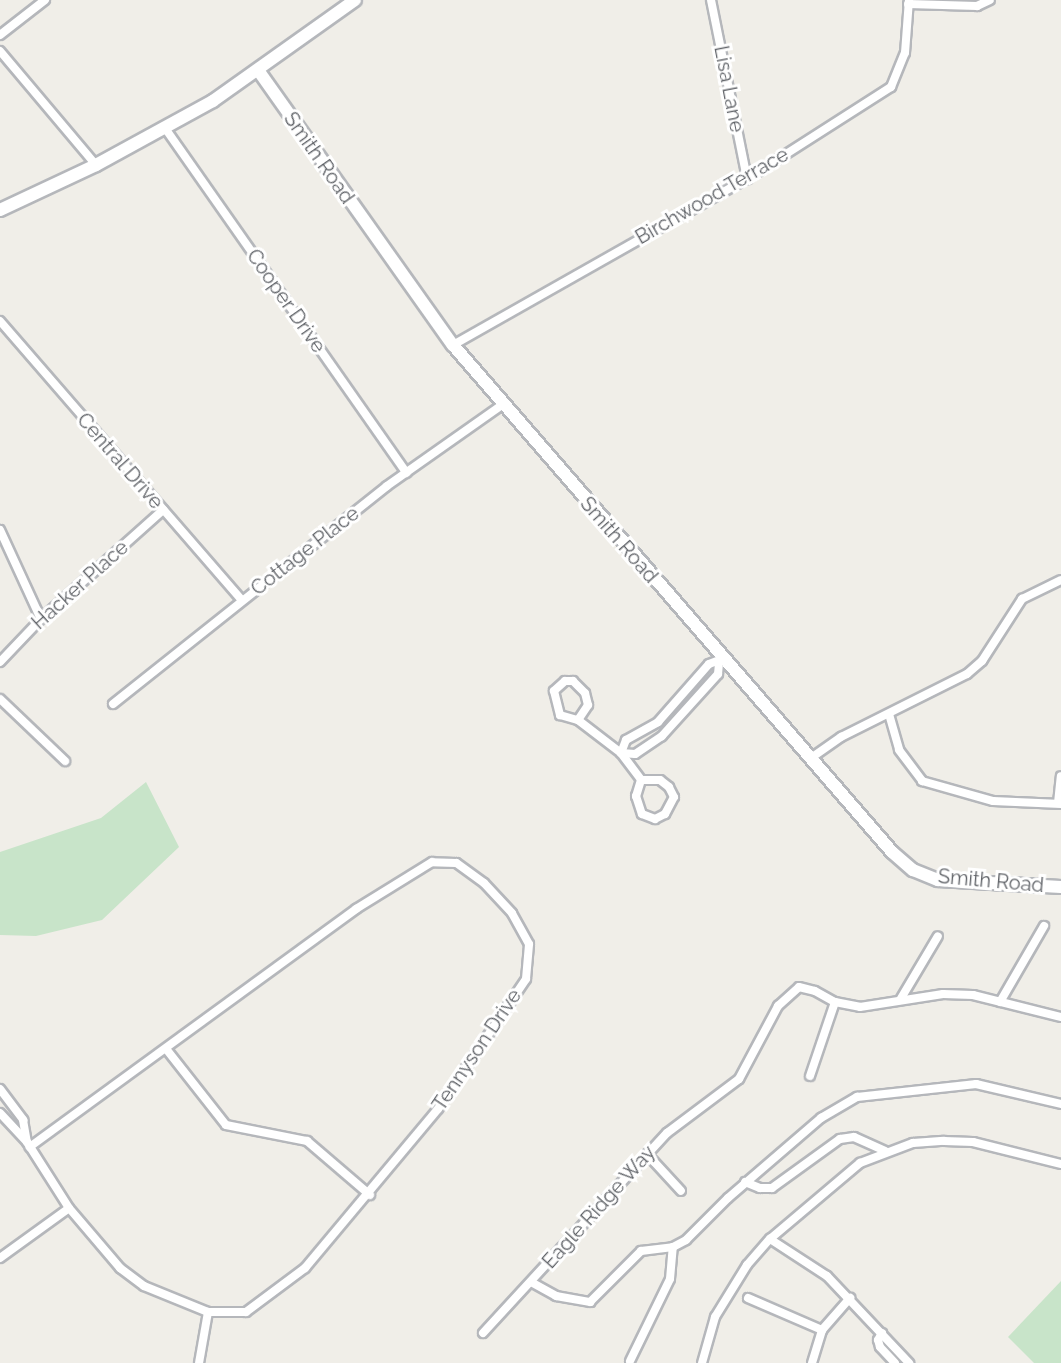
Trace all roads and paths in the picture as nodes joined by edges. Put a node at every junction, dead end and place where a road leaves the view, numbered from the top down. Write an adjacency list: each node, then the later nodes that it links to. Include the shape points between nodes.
1 (45, 0): 6 (street)
2 (355, 0): 8 (street)
3 (711, 0): 11 (street, Lisa Lane)
4 (990, 0): 5 (street, via 977,6)
5 (909, 2): 11 (street, Birchwood Terrace, via 905,52 891,87)
6 (0, 35)
7 (0, 51): 10 (street)
8 (258, 70): 9 (street); 14 (street, Smith Road)
9 (165, 128): 10 (street); 16 (street, Cooper Drive)
10 (96, 165): 12 (street)
11 (747, 179): 14 (street, Birchwood Terrace)
12 (0, 210)
13 (0, 321): 17 (street, Central Drive)
14 (453, 345): 15 (street, Smith Road)
15 (502, 405): 16 (street, Cottage Place); 22 (street, Smith Road)
16 (407, 473): 20 (street, Cottage Place)
17 (163, 510): 20 (street, Central Drive); 21 (street, Hacker Place)
18 (0, 530): 21 (street)
19 (1061, 580): 28 (street, via 1022,599 982,662 967,674)
20 (242, 600): 27 (street, Cottage Place)
21 (40, 619): 23 (street, Hacker Place)
22 (720, 661): 24 (street, via 709,664); 25 (street, via 718,674); 31 (street, Smith Road)
23 (0, 662)
24 (687, 688): 25 (street); 30 (street, via 658,722 626,740)
25 (696, 698): 30 (street, via 662,736 635,754)
26 (0, 699): 32 (street)
27 (113, 704)
28 (889, 714): 31 (street); 35 (street, via 899,750 921,781 993,801)
29 (578, 720): 29 (street, via 588,705 585,693 573,681 565,681 554,691 556,711 568,720); 30 (street)
30 (621, 753): 34 (street)
31 (811, 758): 36 (street, Smith Road, via 892,852 913,870 954,882)
32 (65, 761)
33 (1061, 776): 35 (street)
34 (641, 780): 34 (street, via 636,796 642,814 655,819 665,814 674,797 669,787 660,780)
35 (1059, 804)
36 (1061, 887)
37 (1044, 926): 41 (street)
38 (938, 936): 39 (street)
39 (900, 1000): 40 (street, Eagle Ridge Way, via 860,1007); 41 (street, Eagle Ridge Way, via 973,994)
40 (835, 1002): 44 (street); 50 (street, Eagle Ridge Way, via 799,987 788,994 739,1079 667,1133)
41 (1000, 1002): 42 (street, Eagle Ridge Way)
42 (1061, 1017)
43 (167, 1050): 48 (street, Tennyson Drive); 54 (street, via 226,1125 308,1141); 54 (street, Tennyson Drive, via 347,915 432,862 456,863 484,883 512,913 529,944 526,979 438,1108)
44 (810, 1076)
45 (0, 1089): 48 (street, Tennyson Drive, via 23,1120)
46 (1061, 1104): 52 (street, Eagle Ridge Way, via 976,1084 857,1097 821,1118)
47 (0, 1113): 48 (street, Tennyson Drive)
48 (28, 1144): 55 (street, Tennyson Drive)
49 (885, 1152): 51 (street, via 913,1143 973,1142); 52 (street, via 854,1137 840,1139 772,1188); 56 (street, via 860,1163)
50 (647, 1154): 53 (street); 59 (street, Eagle Ridge Way)
51 (1061, 1164)
52 (745, 1182): 57 (street, Eagle Ridge Way, via 686,1240)
53 (681, 1191)
54 (370, 1195): 62 (street, Tennyson Drive, via 305,1268 246,1312)
55 (69, 1208): 58 (street); 62 (street, Tennyson Drive, via 120,1268 136,1280)
56 (770, 1239): 61 (street, via 827,1276); 68 (street, via 730,1288 715,1317)
57 (673, 1247): 59 (street, Eagle Ridge Way, via 641,1251 590,1302 556,1296); 66 (street, via 669,1279)
58 (0, 1258)
59 (531, 1282): 64 (street)
60 (748, 1298): 63 (street)
61 (850, 1298): 63 (street); 65 (street)
62 (208, 1312): 67 (street)
63 (822, 1330): 69 (street)
64 (483, 1333)
65 (882, 1333): 70 (street, via 880,1347); 71 (street)
66 (630, 1361)
67 (199, 1363)
68 (702, 1363)
69 (812, 1363)
70 (895, 1363)
71 (909, 1363)

